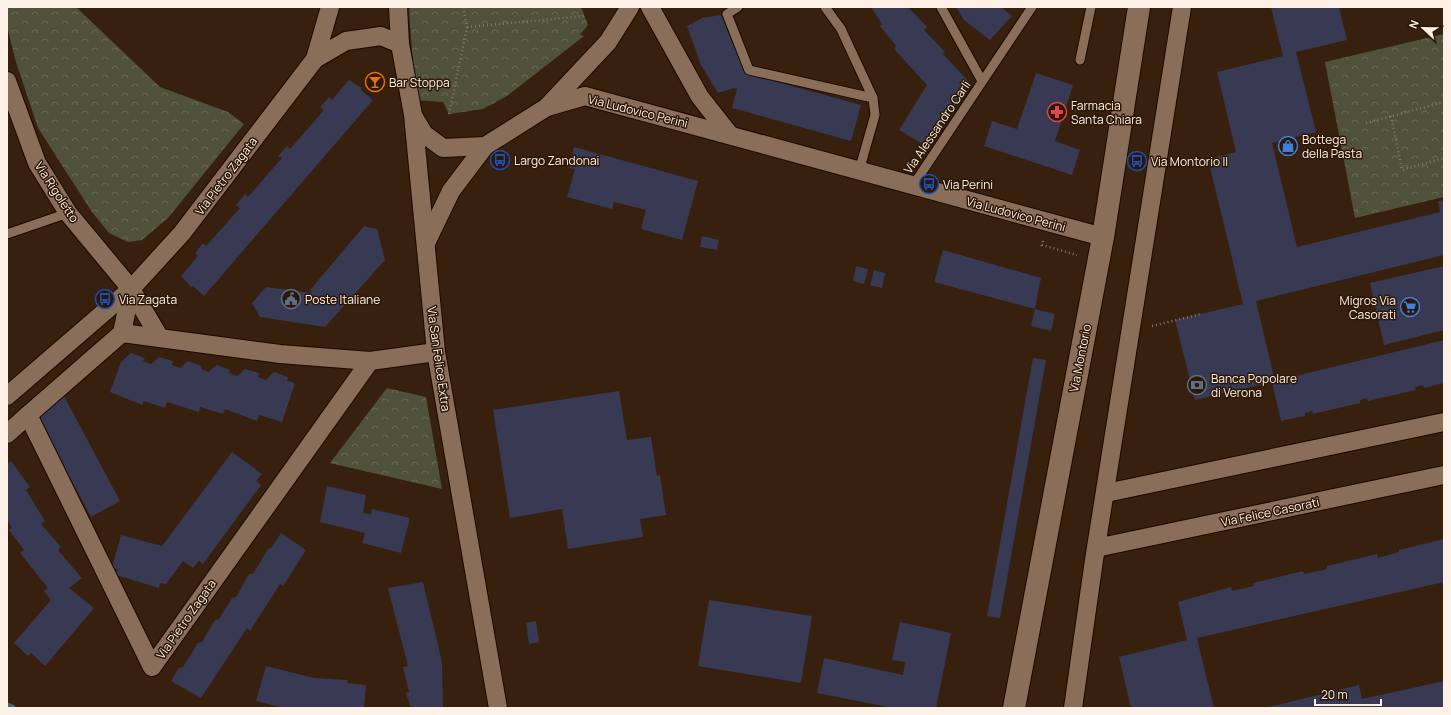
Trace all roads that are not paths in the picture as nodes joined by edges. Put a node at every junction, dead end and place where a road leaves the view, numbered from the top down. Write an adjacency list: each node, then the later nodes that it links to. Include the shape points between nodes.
1 (330, 7): 13 (street, Via Pietro Zagata)
2 (398, 7): 12 (street, Via San Felice Extra)
3 (630, 7): 18 (street, via 608,42)
4 (650, 7): 20 (street, via 700,97)
5 (738, 7): 17 (lane, via 727,14 749,70)
6 (825, 7): 17 (lane, via 841,29)
7 (941, 7): 16 (lane, Via Alessandro Carli)
8 (1091, 7): 14 (lane)
9 (1139, 7): 26 (street, Via Montorio)
10 (1182, 7): 38 (street)
11 (1027, 10): 16 (lane, Via Alessandro Carli)
12 (400, 44): 13 (street, Via Pietro Zagata, via 381,36 346,41); 19 (street, Via San Felice Extra)
13 (316, 59): 28 (street, Via Pietro Zagata, via 182,233)
14 (1080, 60)
15 (7, 81): 24 (street, Via Rigoletto, via 37,163)
16 (982, 81): 23 (lane, Via Alessandro Carli)
17 (873, 98): 22 (lane, via 875,115)
18 (547, 107): 20 (street, Via Ludovico Perini, via 585,96); 21 (street)
19 (413, 115): 21 (street, via 424,134 443,148); 27 (street, Via San Felice Extra)
20 (730, 135): 22 (street, Via Ludovico Perini)
21 (485, 146): 27 (street, via 451,191)
22 (859, 171): 23 (street, Via Ludovico Perini)
23 (912, 187): 26 (street, Via Ludovico Perini)
24 (68, 213): 25 (lane); 28 (street, Via Rigoletto)
25 (7, 234)
26 (1103, 237): 41 (street, Via Montorio)
27 (426, 244): 31 (street, Via San Felice Extra)
28 (131, 289): 29 (street); 30 (street); 33 (street, Via Pietro Zagata)
29 (122, 333): 30 (street); 34 (street)
30 (160, 338): 32 (street, via 280,354)
31 (436, 352): 32 (street); 40 (street, Via San Felice Extra)
32 (370, 361): 34 (street, Via Pietro Zagata, via 152,667)
33 (7, 396)
34 (28, 415): 36 (street)
35 (1444, 422): 38 (street)
36 (7, 434)
37 (1444, 475): 39 (street, Via Felice Casorati)
38 (1106, 493): 39 (street)
39 (1096, 548): 42 (street)
40 (498, 708)
41 (1014, 708)
42 (1072, 708)

